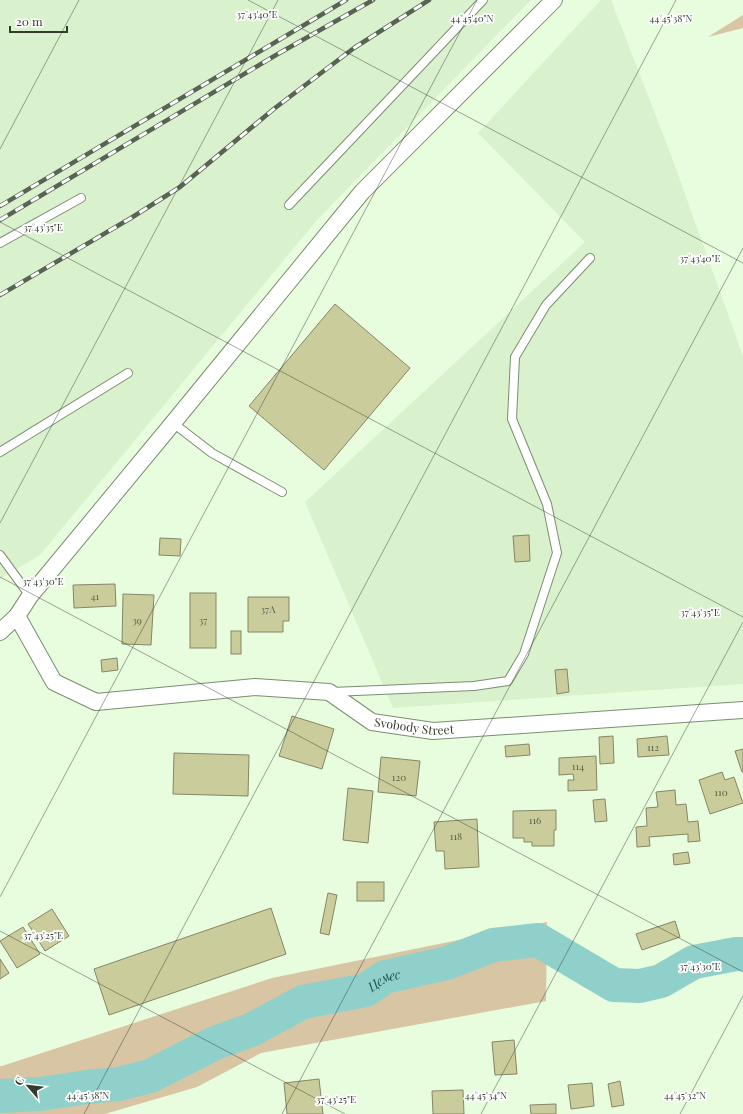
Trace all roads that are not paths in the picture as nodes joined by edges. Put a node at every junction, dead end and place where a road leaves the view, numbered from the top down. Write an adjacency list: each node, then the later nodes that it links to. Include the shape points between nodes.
1 (483, 0): 4 (lane)
2 (552, 1): 8 (street, via 362,192)
3 (81, 198): 5 (lane)
4 (289, 205)
5 (0, 243)
6 (590, 258): 15 (lane, via 546,305 514,357 512,419 547,504 557,553 524,654 508,681 474,686)
7 (128, 373): 9 (lane)
8 (173, 423): 10 (lane, via 212,453); 12 (street)
9 (0, 452)
10 (282, 492)
11 (0, 555): 12 (lane)
12 (30, 596): 13 (street)
13 (17, 616): 14 (street); 15 (street, via 54,682 96,702 255,687)
14 (0, 632)
15 (329, 692): 16 (street, Svobody Street, via 372,722 433,731)
16 (743, 710)

